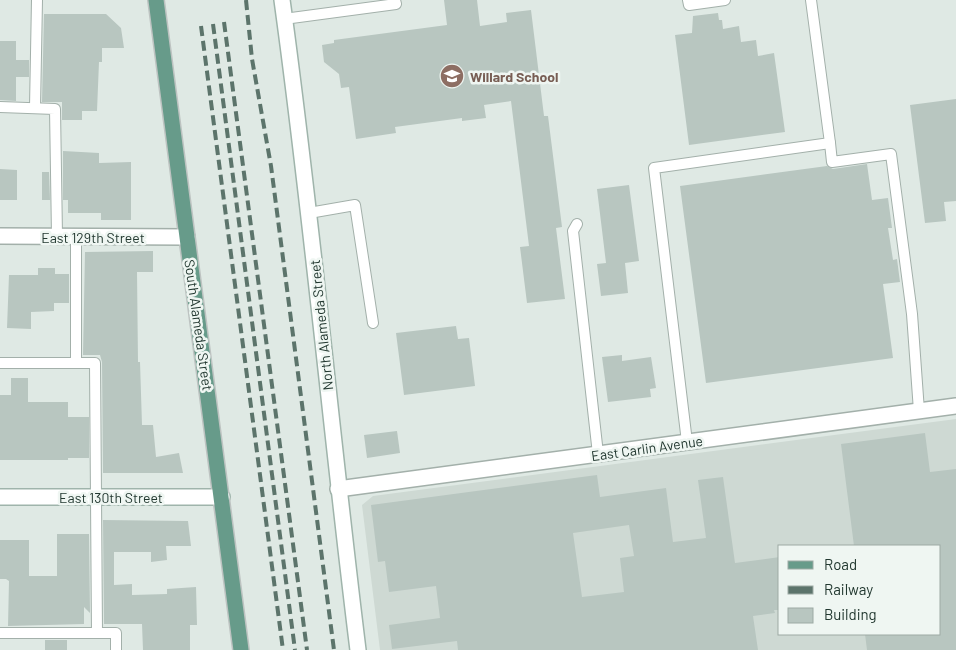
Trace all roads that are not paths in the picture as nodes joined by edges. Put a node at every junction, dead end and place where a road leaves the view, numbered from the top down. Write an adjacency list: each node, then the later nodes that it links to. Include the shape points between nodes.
1 (37, 0): 9 (lane)
2 (156, 0): 17 (main road, South Alameda Street)
3 (282, 0): 8 (street, North Alameda Street)
4 (395, 0): 8 (lane, via 396,4)
5 (688, 0): 6 (lane, via 689,5)
6 (725, 0)
7 (811, 0): 11 (lane)
8 (284, 19): 12 (street, North Alameda Street)
9 (35, 107): 10 (lane); 15 (lane, via 55,110)
10 (0, 108)
11 (830, 143): 22 (lane, via 832,162 891,154 910,304); 23 (lane, via 654,168)
12 (309, 213): 18 (lane, via 354,205); 25 (street, North Alameda Street)
13 (577, 224): 24 (lane, via 572,231)
14 (0, 236): 15 (street, East 129th Street)
15 (57, 236): 16 (street, East 129th Street)
16 (76, 236): 17 (street, East 129th Street); 20 (lane)
17 (187, 237): 28 (main road, South Alameda Street)
18 (373, 323)
19 (0, 363): 20 (lane)
20 (76, 363): 27 (lane, via 95,364)
21 (956, 406): 22 (street, East Carlin Avenue)
22 (919, 411): 23 (street, East Carlin Avenue)
23 (687, 442): 24 (street, East Carlin Avenue)
24 (598, 454): 25 (street, East Carlin Avenue)
25 (338, 489): 33 (street, North Alameda Street)
26 (0, 497): 27 (street, East 130th Street)
27 (97, 497): 28 (street, East 130th Street); 30 (lane)
28 (222, 497): 32 (main road, South Alameda Street)
29 (0, 633): 30 (lane)
30 (97, 633): 31 (lane, via 116,633)
31 (116, 650)
32 (241, 650)
33 (358, 650)

